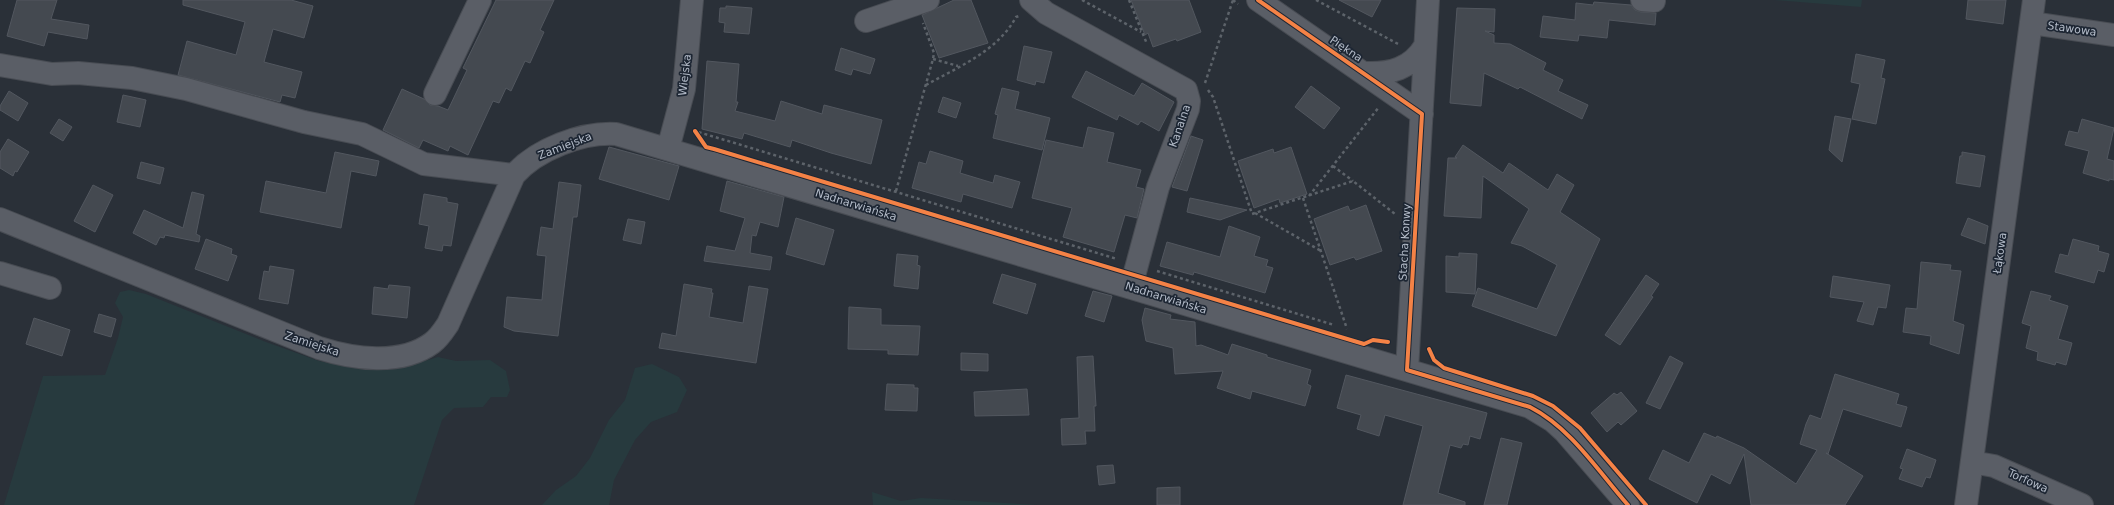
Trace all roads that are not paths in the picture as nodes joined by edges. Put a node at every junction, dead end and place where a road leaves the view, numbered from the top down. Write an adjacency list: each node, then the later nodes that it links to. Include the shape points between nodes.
1 (480, 0): 14 (street)
2 (692, 0): 16 (street, Wiejska, via 684,89)
3 (1428, 0): 11 (street, Stacha Konwy)
4 (2034, 0): 9 (street, Łąkowa)
5 (922, 2): 8 (street)
6 (1249, 2): 13 (street, Piękna)
7 (1035, 4): 20 (street, Kanalna, via 1186,90 1188,109 1158,186)
8 (866, 22)
9 (2030, 23): 10 (street, Stawowa); 23 (street, Łąkowa)
10 (2114, 35)
11 (1423, 49): 13 (street, via 1401,68 1386,73); 15 (street, Stacha Konwy)
12 (0, 65): 17 (street, via 52,74 78,73 132,78 304,122 362,134 424,164)
13 (1365, 73): 15 (street, Piękna)
14 (435, 94)
15 (1422, 114): 22 (street, Stacha Konwy)
16 (668, 149): 17 (street, Zamiejska, via 616,134 603,133 545,152 525,164); 20 (street, Nadnarwiańska)
17 (514, 175): 18 (street, Zamiejska, via 448,324 433,342 421,350 389,358 359,357 319,348)
18 (0, 219)
19 (0, 272): 21 (street)
20 (1131, 287): 22 (street, Nadnarwiańska)
21 (50, 288)
22 (1407, 370): 24 (street, Nadnarwiańska, via 1530,407 1542,414 1564,431)
23 (1972, 462): 25 (street, Łąkowa); 26 (street, Torfowa, via 1994,466)
24 (1628, 505)
25 (1966, 505)
26 (2082, 505)

